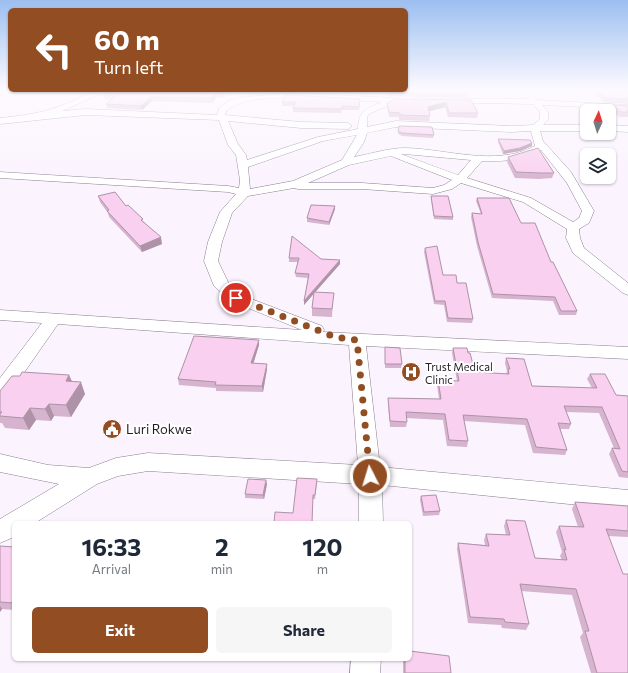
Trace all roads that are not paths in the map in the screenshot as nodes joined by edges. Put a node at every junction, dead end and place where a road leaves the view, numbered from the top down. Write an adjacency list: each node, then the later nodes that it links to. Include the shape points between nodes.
1 (224, 120): 17 (street, via 233,146 241,155)
2 (250, 120): 5 (street)
3 (363, 120): 6 (street)
4 (543, 120): 7 (street)
5 (301, 125): 6 (street); 11 (street)
6 (362, 128): 7 (street, via 408,124); 11 (street); 13 (street)
7 (534, 128): 8 (street); 12 (street)
8 (580, 128)
9 (616, 128): 10 (street)
10 (628, 129)
11 (322, 138): 13 (street); 17 (street)
12 (539, 142): 15 (street, via 540,147 527,154 501,159); 24 (street, via 568,177 588,211 585,220)
13 (354, 151): 16 (street)
14 (388, 154): 15 (street, via 418,151); 16 (street); 19 (street, via 414,161)
15 (479, 158): 19 (street)
16 (346, 162): 20 (street, via 296,184)
17 (243, 165): 22 (street)
18 (0, 175): 22 (street, via 228,189)
19 (459, 180): 21 (street); 23 (street)
20 (284, 186): 21 (street, via 362,186); 22 (street)
21 (433, 192): 23 (street)
22 (244, 193): 28 (street, via 226,212 215,242 211,261 222,286 236,298)
23 (507, 195): 24 (street, via 536,204)
24 (573, 227): 25 (street, via 573,238 578,250)
25 (628, 290)
26 (0, 315): 27 (street)
27 (54, 318): 28 (street); 31 (street)
28 (335, 337): 29 (street)
29 (357, 340): 30 (street); 33 (street)
30 (628, 353)
31 (0, 392)
32 (0, 464): 34 (street, via 48,474)
33 (370, 476): 34 (street, via 148,462 116,467); 35 (street); 37 (street)
34 (89, 477): 36 (street)
35 (628, 500)
36 (18, 521)
37 (371, 521)
38 (12, 525): 39 (street)
39 (0, 532)
40 (366, 661): 41 (street)
41 (365, 673)

